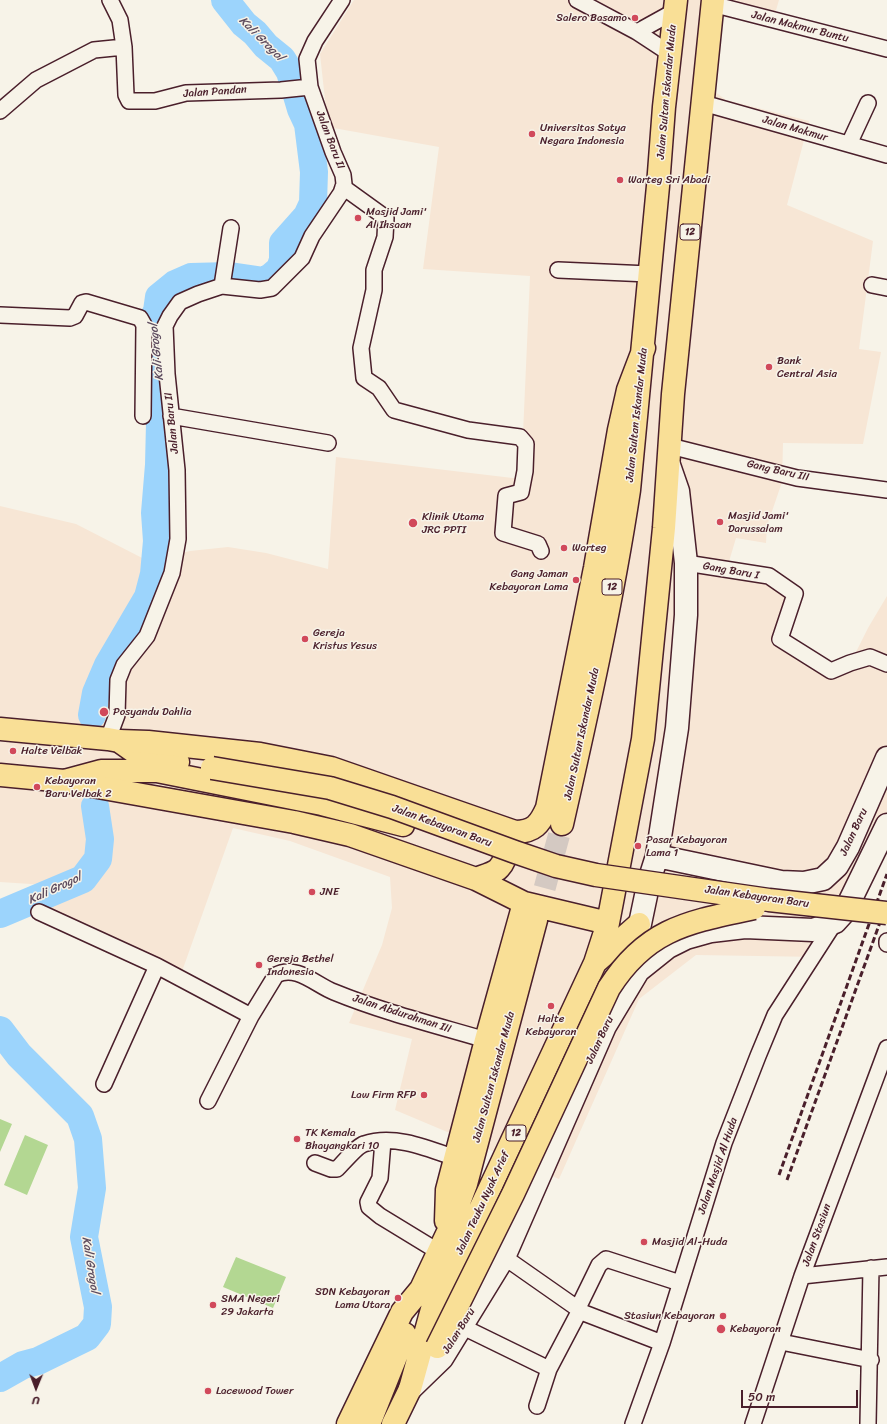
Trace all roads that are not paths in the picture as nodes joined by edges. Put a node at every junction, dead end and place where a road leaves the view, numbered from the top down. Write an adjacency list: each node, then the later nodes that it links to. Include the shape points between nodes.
1 (110, 0): 7 (street, Jalan Pandan, via 120,20)
2 (342, 0): 10 (street, Jalan Baru II, via 315,41 308,59)
3 (577, 0): 6 (street)
4 (713, 2): 8 (street, Jalan Makmur Buntu); 11 (main road, 12)
5 (675, 5): 6 (street); 9 (main road, Jalan Sultan Iskandar Muda / 12)
6 (637, 32): 9 (street)
7 (124, 47): 10 (street, Jalan Pandan, via 128,101 155,101 186,93); 13 (street, via 94,50 36,80)
8 (887, 49)
9 (669, 53): 19 (main road, Jalan Sultan Iskandar Muda / 12)
10 (307, 87): 16 (street, Jalan Baru II, via 343,175)
11 (703, 103): 14 (street, Jalan Makmur); 28 (main road, 12, via 673,394)
12 (868, 103): 14 (street)
13 (0, 111)
14 (849, 144): 15 (street, Jalan Makmur)
15 (887, 154)
16 (343, 187): 20 (street, Jalan Baru II, via 312,236 302,258 272,288 260,290); 30 (street, via 386,218 385,237 374,270 374,290 361,348 364,378 379,388 394,410 468,430 520,437 526,444 525,471 521,492 506,496 503,533 538,544)
17 (231, 228): 20 (street)
18 (558, 270): 19 (street)
19 (649, 274): 24 (main road, Jalan Sultan Iskandar Muda / 12)
20 (224, 275): 26 (street, Jalan Baru II, via 198,294 180,302 165,326)
21 (872, 286): 22 (street)
22 (887, 288)
23 (0, 315): 25 (street, via 70,318 75,316 82,303 86,302 140,318 144,325)
24 (644, 348): 39 (main road, Jalan Sultan Iskandar Muda / 12, via 622,540); 40 (main road, via 628,390 619,430 596,568 547,808 542,819 526,832 515,832)
25 (142, 416)
26 (171, 416): 27 (street); 34 (street, Jalan Baru II, via 178,501 178,539 172,573 147,636 124,665 118,680)
27 (328, 443)
28 (670, 456): 29 (street, Gang Baru III, via 797,478); 31 (main road, via 678,491); 49 (main road, Jalan Teuku Nyak Arief / 12, via 643,739)
29 (887, 490)
30 (542, 552)
31 (686, 563): 32 (street, Gang Baru I, via 769,576 795,594 780,639 831,671 850,662 870,657); 42 (main road, via 686,615 677,728)
32 (887, 664)
33 (0, 729): 34 (main road, Jalan Kebayoran Baru)
34 (113, 740): 37 (main road, Jalan Kebayoran Baru, via 136,753); 40 (main road, via 253,754 332,768)
35 (887, 758): 44 (main road, Jalan Baru, via 837,866 822,879 804,883)
36 (0, 775): 38 (main road, Jalan Kebayoran Baru)
37 (208, 775): 38 (main road, Jalan Kebayoran Baru, via 157,771 101,771); 45 (main road, Jalan Kebayoran Baru, via 360,812 561,881 618,893); 48 (main road, Jalan Kebayoran Baru, bridge, via 330,788 392,807 556,866 596,875 769,900)
38 (64, 781): 43 (main road, via 301,824 350,836)
39 (562, 824)
40 (496, 825): 43 (main road, via 505,839 507,855 499,869)
41 (887, 825): 50 (main road, via 845,911)
42 (658, 856): 44 (main road, Jalan Baru); 51 (main road)
43 (476, 879): 46 (main road)
44 (781, 882): 53 (main road, via 771,891 766,902 766,914)
45 (754, 908): 52 (main road, Jalan Kebayoran Baru); 81 (main road, bridge, via 678,927 649,943 620,971 609,988 513,1194 437,1347)
46 (530, 911): 49 (main road); 60 (main road); 67 (main road, Jalan Sultan Iskandar Muda / 12, via 466,1184)
47 (38, 912): 57 (street)
48 (887, 913)
49 (608, 922): 56 (main road, Jalan Teuku Nyak Arief / 12)
50 (835, 922): 53 (main road, Jalan Baru, via 812,930); 73 (street, Jalan Masjid Al Huda, via 775,1015 724,1143)
51 (639, 924): 56 (main road); 58 (main road, via 636,946)
52 (887, 924)
53 (773, 928): 58 (main road, Jalan Baru, via 744,927 711,931 686,938)
54 (887, 940): 55 (street)
55 (887, 944)
56 (595, 962): 74 (main road, Jalan Teuku Nyak Arief / 12, via 454,1265)
57 (157, 966): 59 (street); 62 (street)
58 (638, 971): 69 (main road, Jalan Baru, via 605,1026)
59 (251, 1016): 60 (street, Jalan Abdurahman III, via 276,975 283,971 293,971 333,992 383,1011); 63 (street, Jalan Abdurahman III)
60 (486, 1040): 65 (main road)
61 (887, 1048): 72 (street, Jalan Stasiun)
62 (104, 1084)
63 (208, 1101)
64 (383, 1141): 65 (street, via 420,1145); 66 (street, via 363,1144 337,1169 332,1170); 68 (street, via 380,1178 368,1202 369,1207)
65 (455, 1158): 67 (main road, via 447,1190 445,1212)
66 (315, 1163)
67 (448, 1232): 68 (main road, Jalan Teuku Nyak Arief / 12)
68 (439, 1252): 74 (main road, Jalan Teuku Nyak Arief / 12)
69 (504, 1257): 75 (street); 76 (main road, Jalan Baru)
70 (887, 1267): 71 (street)
71 (870, 1268): 72 (street); 79 (street)
72 (802, 1276): 77 (street, Jalan Stasiun)
73 (680, 1283): 75 (street, via 606,1259 599,1265); 78 (street, Jalan Masjid Al Huda)
74 (428, 1296): 81 (main road, Jalan Teuku Nyak Arief / 12); 83 (main road, Jalan Teuku Nyak Arief / 12, via 402,1312); 84 (main road, 12)
75 (579, 1309): 78 (street); 80 (street)
76 (463, 1327): 80 (street); 81 (main road, Jalan Baru, via 442,1358)
77 (781, 1342): 79 (street); 87 (street, Jalan Stasiun)
78 (662, 1343): 86 (street, Jalan Masjid Al Huda)
79 (870, 1360): 88 (street)
80 (549, 1369): 82 (street)
81 (413, 1380): 85 (main road, Jalan Teuku Nyak Arief / 12)
82 (538, 1406)
83 (348, 1424)
84 (369, 1424)
85 (393, 1424)
86 (633, 1424)
87 (753, 1424)
88 (868, 1424)

